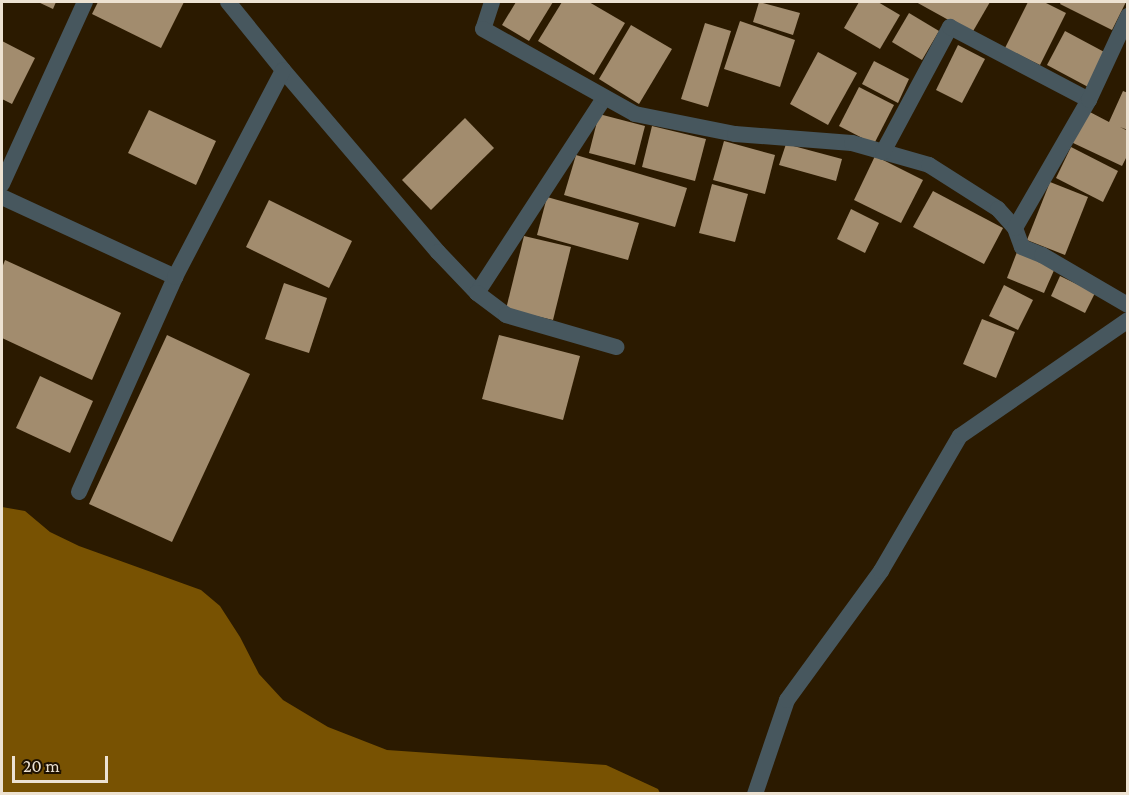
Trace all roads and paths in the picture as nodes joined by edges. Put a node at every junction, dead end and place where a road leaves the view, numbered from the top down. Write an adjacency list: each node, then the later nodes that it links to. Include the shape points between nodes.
1 (85, 2): 9 (street)
2 (228, 2): 5 (street)
3 (492, 2): 6 (street, via 483,29)
4 (1128, 16): 7 (street)
5 (283, 70): 12 (street); 13 (street)
6 (604, 98): 8 (street, via 634,114 735,134 852,143); 13 (street)
7 (1089, 100): 8 (street, via 950,27); 11 (street)
8 (883, 152): 11 (street, via 929,165 998,209)
9 (2, 184)
10 (2, 197): 12 (street)
11 (1016, 228): 14 (street, via 1022,247)
12 (175, 277): 17 (street)
13 (477, 293): 16 (street, via 506,315)
14 (1128, 305)
15 (1128, 320): 18 (street, via 960,436 880,571 787,700)
16 (616, 347)
17 (79, 492)
18 (755, 794)

